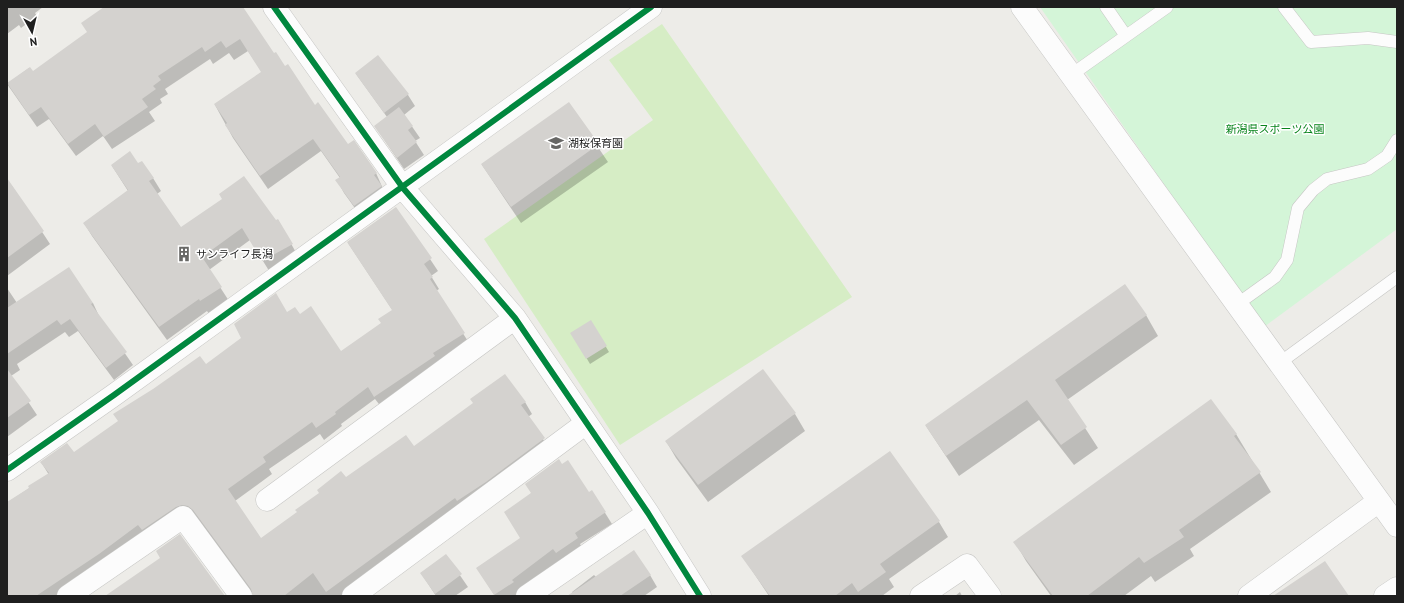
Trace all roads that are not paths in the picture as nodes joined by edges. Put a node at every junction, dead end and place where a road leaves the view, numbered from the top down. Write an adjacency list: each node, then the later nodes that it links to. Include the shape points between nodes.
1 (274, 7): 11 (street)
2 (651, 7): 11 (street)
3 (1022, 7): 9 (street)
4 (1106, 7): 7 (lane)
5 (1167, 7): 7 (lane)
6 (1284, 7): 8 (lane, via 1311,42 1368,38)
7 (1126, 36): 9 (lane)
8 (1397, 42)
9 (1071, 74): 13 (street)
10 (1397, 140): 13 (lane, via 1387,156 1368,169 1327,179 1313,190 1298,208 1288,260 1275,277)
11 (403, 188): 14 (street); 17 (street)
12 (1397, 276): 15 (lane)
13 (1236, 305): 15 (street)
14 (515, 318): 16 (street); 18 (street)
15 (1278, 364): 19 (street)
16 (586, 424): 20 (street); 25 (street)
17 (7, 470)
18 (267, 500)
19 (1379, 501): 21 (street); 30 (street)
20 (648, 513): 26 (street); 27 (street)
21 (1397, 526)
22 (1397, 588): 31 (street)
23 (68, 596): 24 (street, via 183,517)
24 (241, 596)
25 (353, 596)
26 (527, 596)
27 (700, 596)
28 (921, 596): 29 (street, via 967,565)
29 (990, 596)
30 (1249, 596)
31 (1386, 596)

